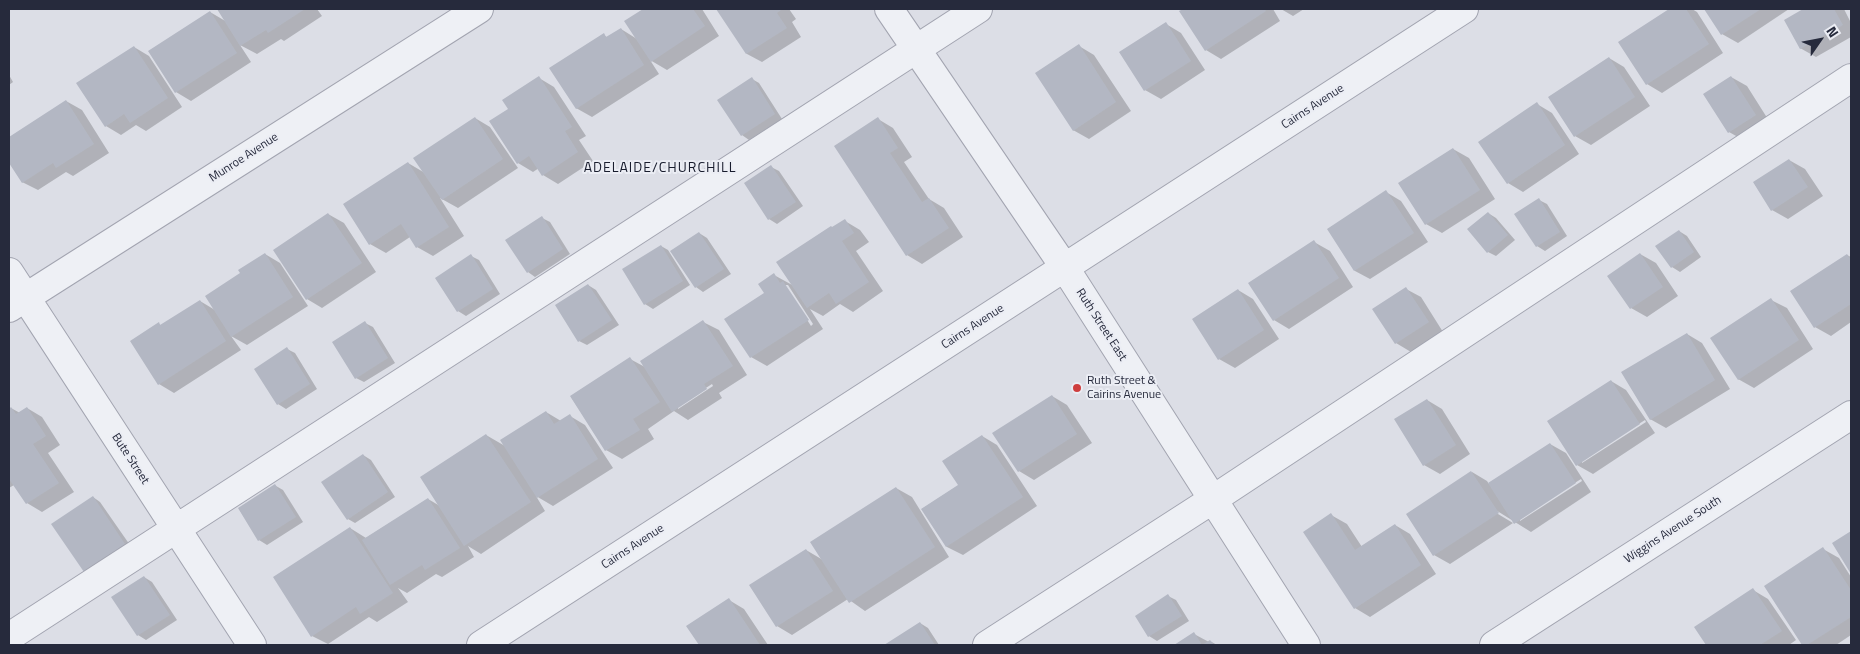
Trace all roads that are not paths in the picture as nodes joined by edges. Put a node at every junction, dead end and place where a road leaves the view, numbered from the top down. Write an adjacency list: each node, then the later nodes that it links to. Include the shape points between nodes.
1 (478, 9): 9 (street, Munroe Avenue)
2 (889, 9): 5 (street, Ruth Street East)
3 (978, 9): 5 (street)
4 (1464, 9): 7 (street, Cairns Avenue)
5 (917, 49): 7 (street, Ruth Street East); 12 (street)
6 (1851, 78): 11 (street)
7 (1065, 268): 11 (street, Ruth Street East); 15 (street, Cairns Avenue)
8 (9, 272): 9 (street, Bute Street)
9 (17, 303): 12 (street, Bute Street)
10 (1851, 415): 18 (street, Wiggins Avenue South)
11 (1212, 500): 16 (street); 17 (street, Ruth Street East)
12 (176, 529): 13 (street); 14 (street, Bute Street)
13 (9, 637)
14 (252, 645)
15 (481, 645)
16 (987, 645)
17 (1306, 645)
18 (1494, 645)

